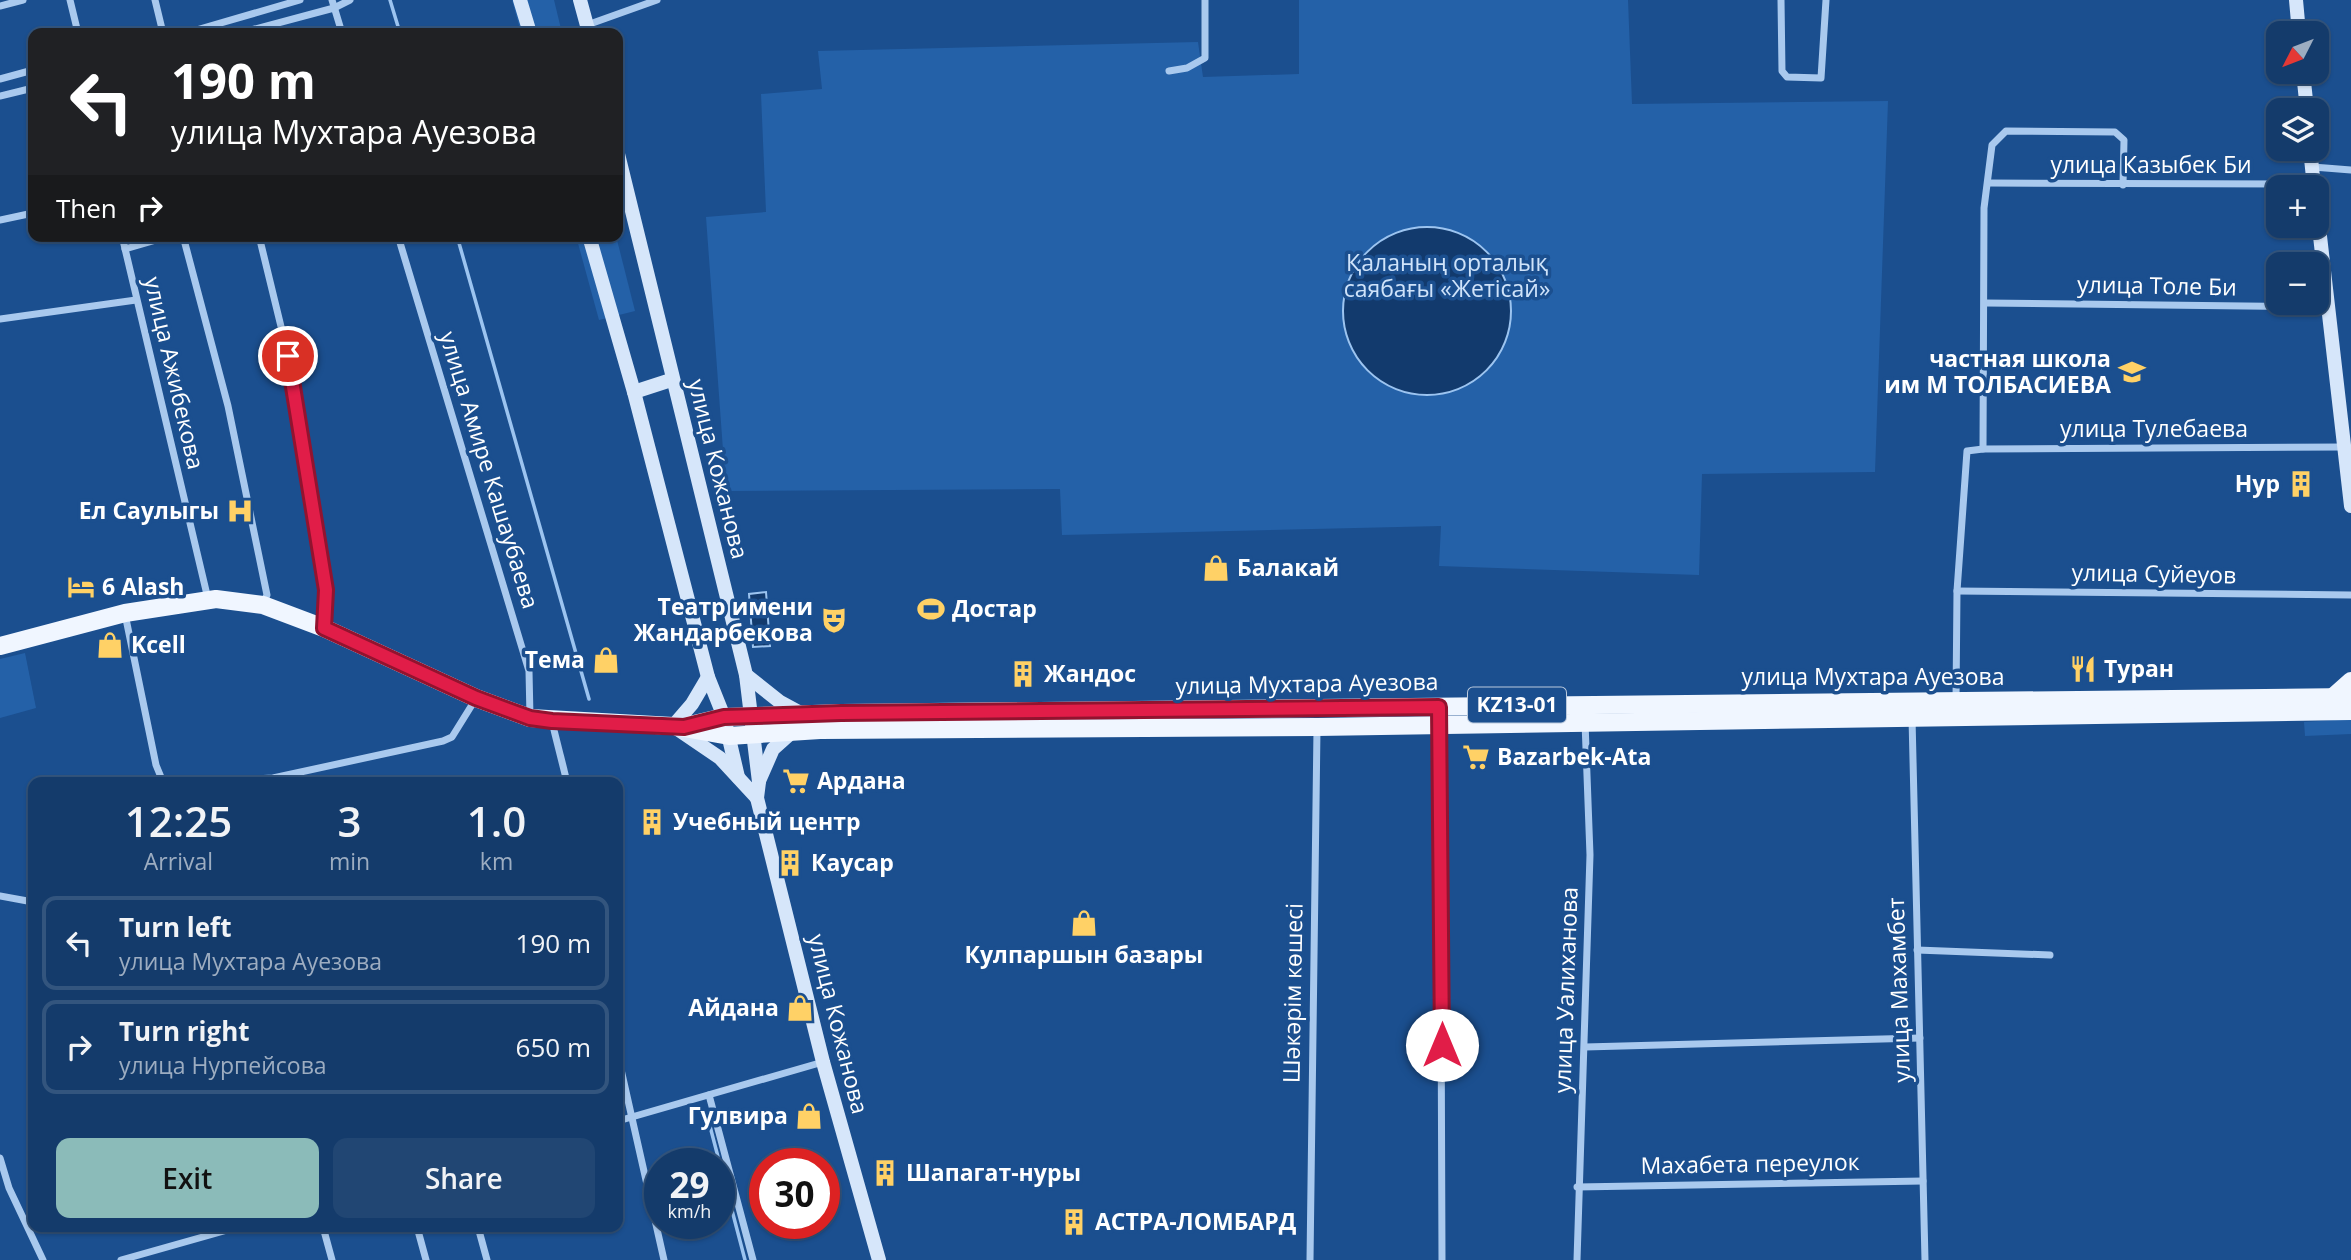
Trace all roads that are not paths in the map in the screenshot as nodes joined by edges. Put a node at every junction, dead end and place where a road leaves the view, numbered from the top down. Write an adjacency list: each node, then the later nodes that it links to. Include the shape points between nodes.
1 (23, 0): 14 (street)
2 (70, 0): 16 (street)
3 (155, 0): 17 (street)
4 (300, 0): 18 (street)
5 (350, 0): 13 (street)
6 (520, 0): 21 (street)
7 (580, 0): 22 (street)
8 (657, 0): 23 (street)
9 (1205, 0): 25 (street, via 1205,58)
10 (1781, 0): 11 (street, via 1782,71 1787,77 1821,78)
11 (1826, 0)
12 (2296, 0): 15 (street)
13 (333, 4): 19 (street); 20 (street)
14 (0, 6)
15 (2298, 21)
16 (77, 28)
17 (162, 28)
18 (203, 28)
19 (256, 28)
20 (340, 28)
21 (528, 28)
22 (588, 28)
23 (590, 28)
24 (28, 71): 26 (street)
25 (1169, 71)
26 (0, 79)
27 (28, 89): 28 (street)
28 (0, 96)
29 (2311, 161): 30 (street)
30 (2312, 167): 31 (street); 33 (street)
31 (2351, 170)
32 (623, 175): 51 (street, улица Кожанова)
33 (2313, 175)
34 (1988, 183): 35 (street, улица Казыбек Би); 35 (street, via 1992,145 2002,132 2115,132 2124,140); 47 (street, via 1982,241)
35 (2123, 185): 36 (street, улица Казыбек Би)
36 (2266, 186)
37 (28, 214): 38 (street)
38 (0, 220)
39 (123, 242): 45 (street, улица Ажибекова)
40 (151, 242): 45 (street)
41 (185, 242): 59 (street, via 228,405 267,595)
42 (260, 242): 61 (street, via 293,380 326,590)
43 (400, 242): 76 (street, улица Амире Кашаубаева, via 529,671)
44 (591, 242): 52 (street, улица Кожанова)
45 (125, 250): 46 (street, улица Ажибекова)
46 (136, 300): 50 (street); 58 (street, улица Ажибекова)
47 (1985, 303): 48 (street, улица Толе Би); 54 (street)
48 (2266, 306)
49 (2329, 307): 53 (street)
50 (0, 319)
51 (671, 380): 52 (street); 63 (street, улица Кожанова)
52 (634, 392): 64 (street, улица Кожанова)
53 (2344, 447): 54 (street, улица Тулебаева); 55 (street)
54 (1983, 449): 56 (street, улица Тулебаева, via 1965,455)
55 (2351, 506)
56 (1957, 591): 57 (street, улица Суйеуов); 68 (street)
57 (2351, 595)
58 (208, 599): 59 (main road, улица Мухтара Ауезова / KZ13-01); 60 (main road, улица Мухтара Ауезова / KZ13-01)
59 (263, 605): 61 (main road, улица Мухтара Ауезова / KZ13-01)
60 (125, 613): 62 (main road, улица Мухтара Ауезова / KZ13-01); 83 (street)
61 (324, 628): 67 (main road, улица Мухтара Ауезова / KZ13-01)
62 (0, 646)
63 (746, 675): 72 (street); 75 (street, улица Кожанова)
64 (708, 677): 74 (street, улица Кожанова); 78 (street)
65 (2351, 681): 66 (main road)
66 (2342, 697): 68 (main road, улица Мухтара Ауезова / KZ13-01)
67 (476, 698): 76 (main road, улица Мухтара Ауезова / KZ13-01); 84 (street, via 452,737 443,741)
68 (1956, 709): 69 (main road, улица Мухтара Ауезова / KZ13-01); 70 (main road, улица Мухтара Ауезова / KZ13-01)
69 (1912, 710): 71 (main road, улица Мухтара Ауезова / KZ13-01); 91 (street, улица Махамбет)
70 (2351, 711)
71 (1585, 712): 73 (main road, улица Мухтара Ауезова / KZ13-01); 94 (street, улица Уалиханова, via 1590,855)
72 (805, 715): 73 (main road, улица Мухтара Ауезова / KZ13-01); 75 (main road, улица Мухтара Ауезова / KZ13-01)
73 (1439, 715): 79 (main road, улица Мухтара Ауезова / KZ13-01); 120 (street)
74 (724, 717): 75 (main road, улица Мухтара Ауезова / KZ13-01); 78 (main road, улица Мухтара Ауезова / KZ13-01); 81 (street, улица Кожанова)
75 (750, 717): 82 (street, улица Кожанова)
76 (530, 718): 77 (main road, улица Мухтара Ауезова / KZ13-01)
77 (552, 721): 78 (main road, улица Мухтара Ауезова / KZ13-01); 85 (street)
78 (678, 726): 81 (main road, улица Мухтара Ауезова / KZ13-01); 86 (street)
79 (1317, 727): 80 (main road, улица Мухтара Ауезова / KZ13-01); 119 (street, Шәкәрім көшесі)
80 (792, 732): 82 (main road, улица Мухтара Ауезова / KZ13-01); 87 (street, via 773,749)
81 (729, 736): 82 (main road, улица Мухтара Ауезова / KZ13-01); 86 (street, улица Кожанова)
82 (753, 736): 87 (street, улица Кожанова)
83 (161, 777)
84 (278, 777)
85 (566, 777)
86 (738, 777): 88 (street, улица Кожанова)
87 (759, 782): 88 (street, улица Кожанова)
88 (757, 798): 95 (street, улица Кожанова)
89 (0, 896): 90 (street)
90 (28, 901)
91 (1917, 950): 92 (street); 93 (street, улица Махамбет)
92 (2050, 955)
93 (1920, 1038): 94 (street); 101 (street, улица Махамбет)
94 (1585, 1047): 102 (street, улица Уалиханова)
95 (823, 1062): 97 (street); 118 (street, улица Кожанова)
96 (623, 1075): 98 (street)
97 (709, 1095): 98 (street); 117 (street)
98 (634, 1116): 99 (street); 116 (street)
99 (623, 1119)
100 (0, 1158): 103 (street)
101 (1923, 1181): 102 (street, Махабета переулок); 122 (street, улица Махамбет)
102 (1577, 1186): 121 (street, улица Уалиханова)
103 (9, 1188): 104 (street); 105 (street)
104 (0, 1191)
105 (28, 1228)
106 (30, 1232): 111 (street)
107 (220, 1232): 112 (street)
108 (324, 1232): 113 (street)
109 (418, 1232): 114 (street)
110 (479, 1232): 115 (street)
111 (43, 1260)
112 (121, 1260)
113 (332, 1260)
114 (426, 1260)
115 (487, 1260)
116 (664, 1260)
117 (753, 1260)
118 (878, 1260)
119 (1310, 1260)
120 (1442, 1260)
121 (1577, 1260)
122 (1925, 1260)

